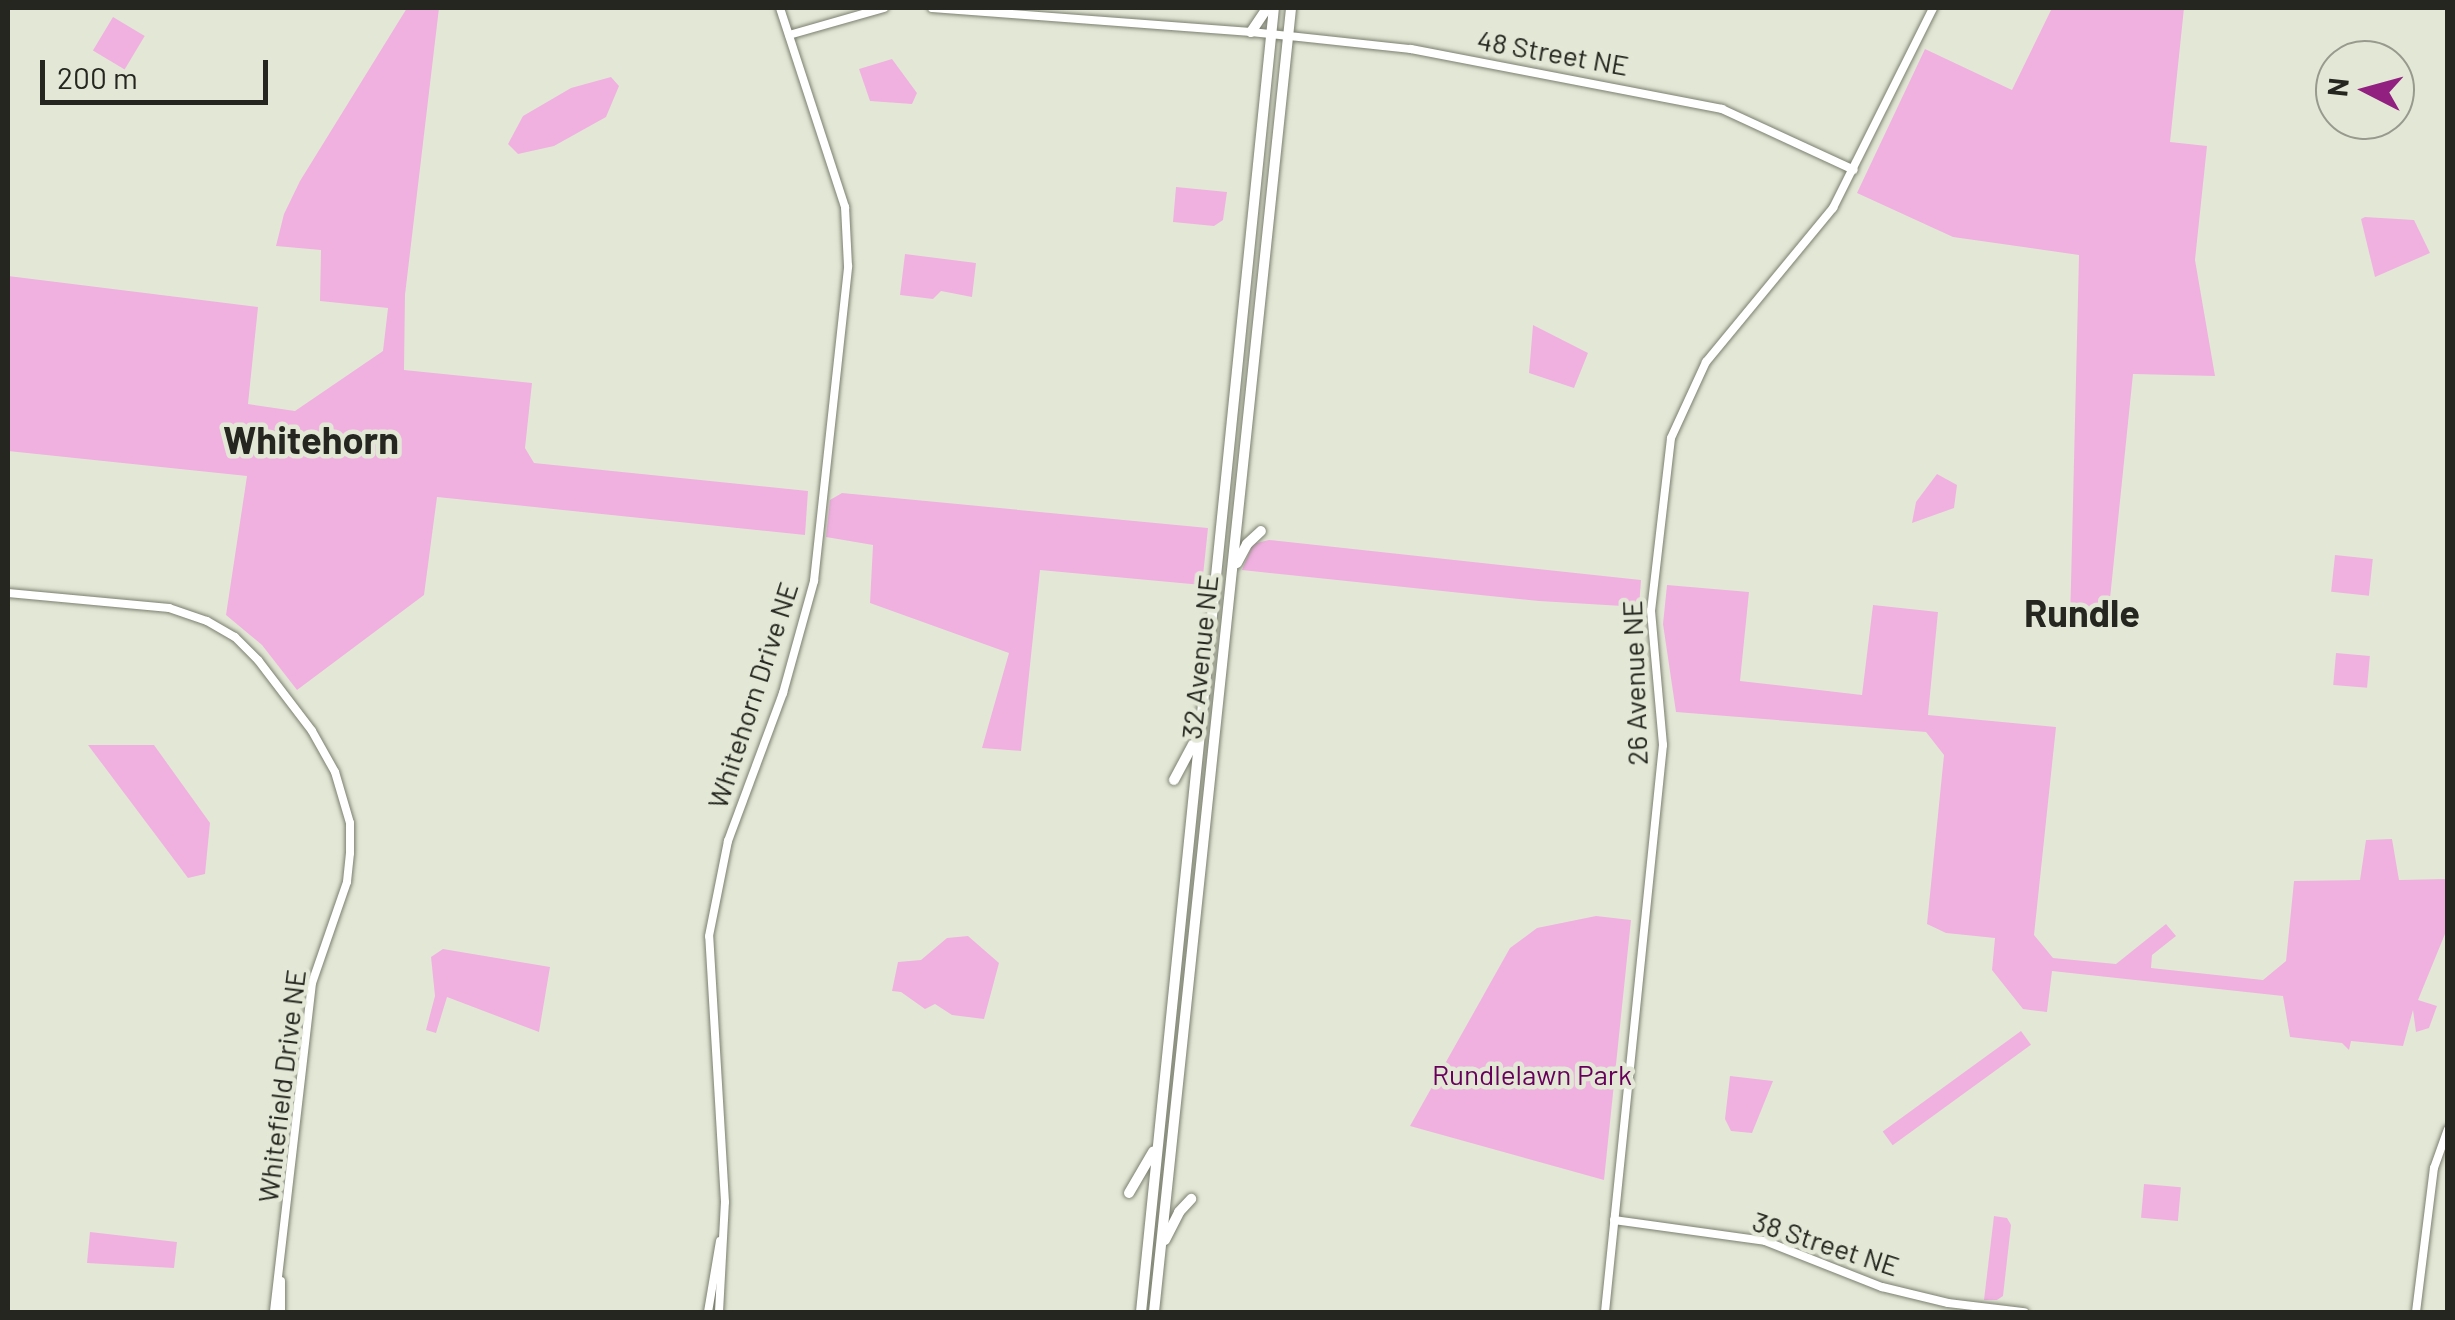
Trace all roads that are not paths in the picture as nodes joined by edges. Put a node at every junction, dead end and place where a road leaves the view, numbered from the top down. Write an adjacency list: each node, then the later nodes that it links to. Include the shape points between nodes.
1 (780, 8): 9 (street, Whitehorn Drive NE)
2 (884, 8): 9 (street)
3 (932, 8): 7 (street, 48 Street NE)
4 (1270, 8): 7 (main road); 8 (main road, 32 Avenue NE)
5 (1290, 8): 10 (main road, 32 Avenue NE)
6 (1933, 8): 11 (street, 26 Avenue NE)
7 (1251, 32): 8 (street, 48 Street NE)
8 (1272, 34): 10 (street, 48 Street NE); 15 (main road, 32 Avenue NE)
9 (790, 36): 22 (street, Whitehorn Drive NE, via 845,207 848,266 814,582 728,840 709,936)
10 (1288, 36): 11 (street, 48 Street NE, via 1411,49 1682,99 1748,118); 13 (main road, 32 Avenue NE)
11 (1854, 170): 21 (street, 26 Avenue NE, via 1820,226 1706,362 1671,438 1651,611 1663,745)
12 (1261, 531): 13 (main road, via 1242,549)
13 (1230, 582): 23 (main road, 32 Avenue NE)
14 (8, 593): 24 (street, Whitefield Drive NE, via 169,608 207,621 258,660 336,772 350,823 347,882 312,983)
15 (1200, 730): 16 (main road); 18 (main road, 32 Avenue NE)
16 (1174, 780)
17 (2448, 1129): 33 (street, via 2428,1198)
18 (1158, 1142): 19 (main road); 29 (main road, 32 Avenue NE)
19 (1129, 1193)
20 (1191, 1200): 23 (main road)
21 (1614, 1220): 31 (street, 26 Avenue NE); 32 (street, 38 Street NE, via 1765,1241 1882,1287 1948,1304)
22 (723, 1226): 27 (street, Whitehorn Drive NE); 28 (street, Whitehorn Drive NE)
23 (1160, 1250): 30 (main road, 32 Avenue NE)
24 (281, 1276): 25 (street, Whitefield Drive NE); 26 (street, Whitefield Drive NE)
25 (274, 1312)
26 (282, 1312)
27 (708, 1312)
28 (719, 1312)
29 (1141, 1312)
30 (1154, 1312)
31 (1605, 1312)
32 (2024, 1312)
33 (2416, 1312)

